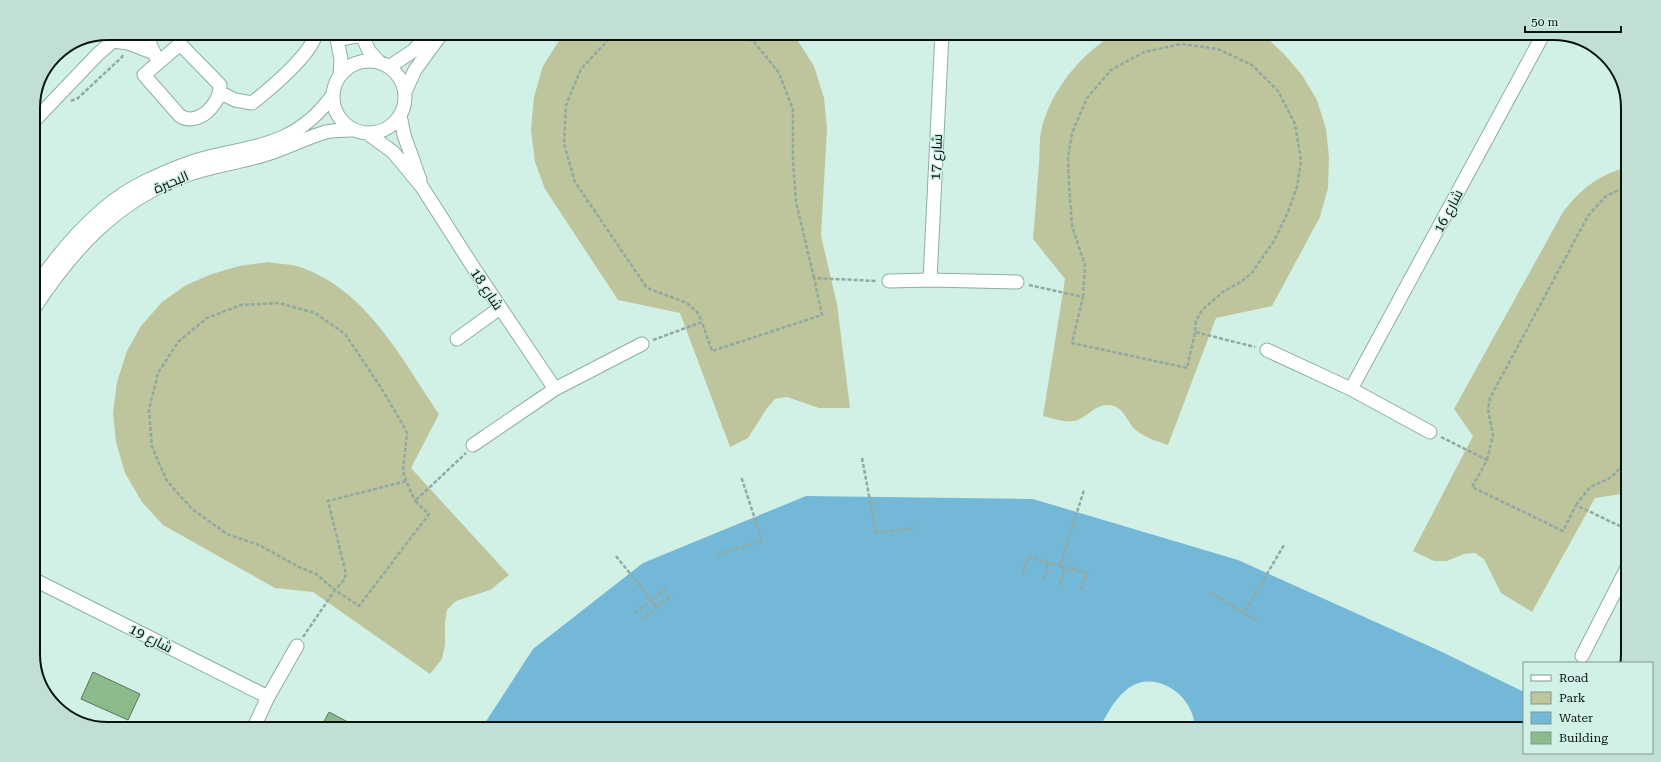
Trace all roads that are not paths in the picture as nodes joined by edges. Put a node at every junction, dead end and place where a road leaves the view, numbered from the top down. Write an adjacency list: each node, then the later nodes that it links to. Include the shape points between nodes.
1 (120, 40): 18 (street)
2 (123, 40): 11 (street)
3 (148, 40): 11 (street)
4 (313, 40): 15 (street, via 310,48 252,103 235,100)
5 (338, 40): 13 (street, via 341,60)
6 (364, 40): 12 (street, via 369,51)
7 (422, 40): 12 (street, via 413,52)
8 (437, 40): 14 (street, via 415,70)
9 (942, 40): 24 (street, شارع 17)
10 (1540, 40): 34 (street, شارع 16)
11 (157, 58): 15 (street, via 180,44 220,86); 15 (street, via 144,75 180,116 187,120 200,117)
12 (384, 65): 13 (street, via 369,61 358,62); 14 (street, via 399,78)
13 (340, 75): 16 (street)
14 (404, 92): 17 (street)
15 (221, 93)
16 (332, 96): 19 (street, via 337,116); 21 (street, البحيرة, via 316,115 287,136)
17 (400, 115): 20 (street, via 390,127); 22 (street, شارع 18, via 404,136)
18 (40, 123)
19 (353, 130): 20 (street); 21 (street, البحيرة, via 328,132 264,155)
20 (367, 133): 22 (street, شارع 18, via 393,152)
21 (192, 168): 23 (street, البحيرة, via 128,204)
22 (422, 187): 29 (street, شارع 18)
23 (54, 270): 27 (street, البحيرة); 28 (street, البحيرة)
24 (930, 280): 25 (street); 26 (street)
25 (889, 281)
26 (1017, 282)
27 (40, 283)
28 (40, 297)
29 (500, 308): 30 (street); 33 (street, شارع 18)
30 (457, 339)
31 (642, 344): 33 (street)
32 (1267, 350): 34 (street)
33 (555, 389): 36 (street)
34 (1351, 389): 35 (street)
35 (1430, 432)
36 (473, 446)
37 (1621, 580): 40 (street)
38 (40, 583): 41 (street, شارع 19)
39 (297, 646): 41 (street)
40 (1582, 656)
41 (268, 697): 42 (street)
42 (256, 722)

